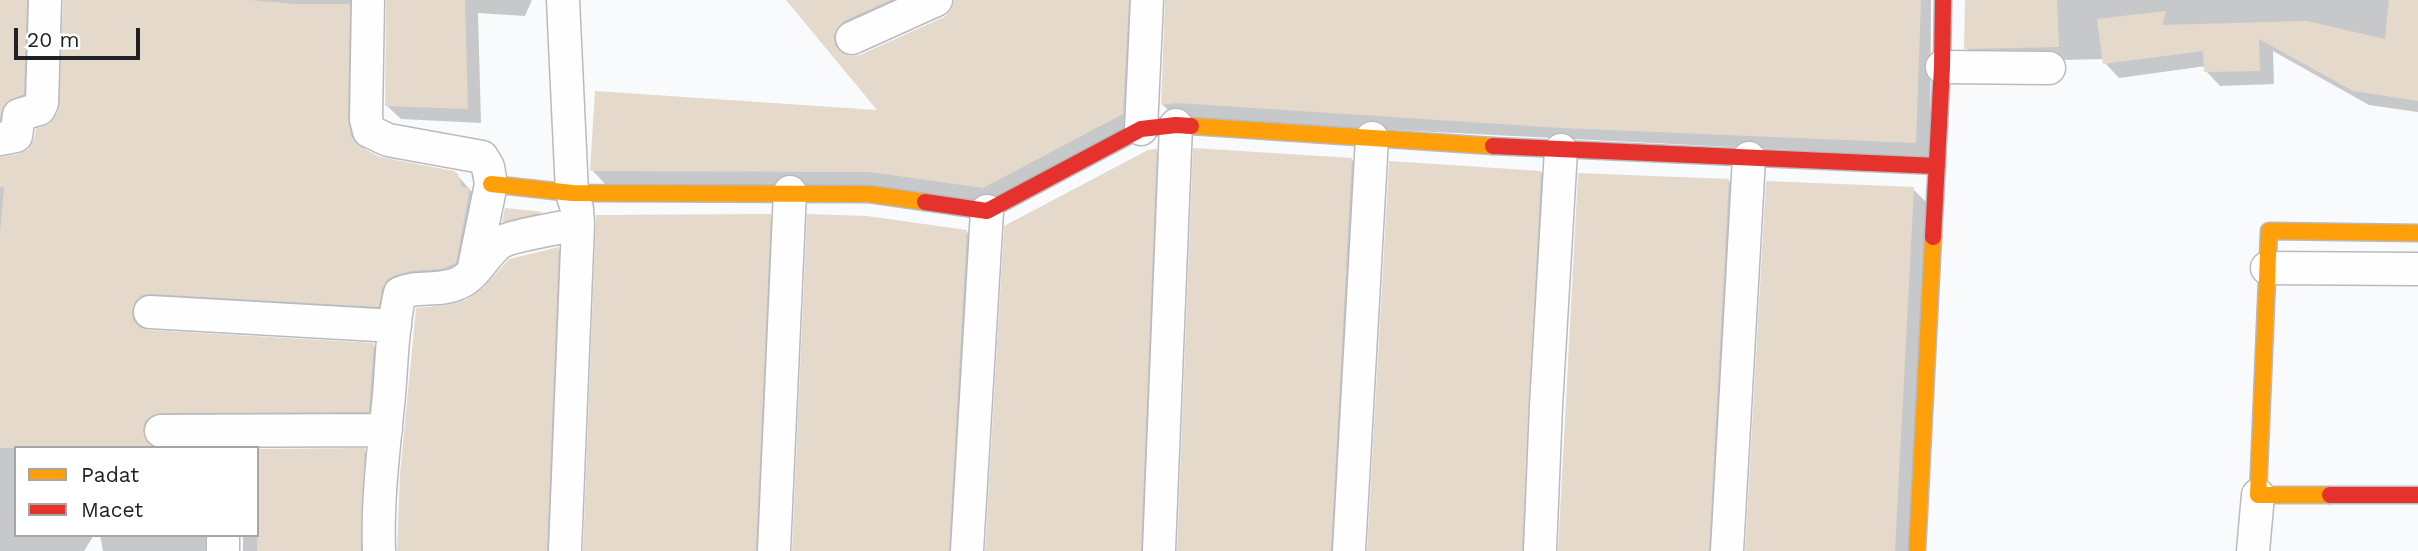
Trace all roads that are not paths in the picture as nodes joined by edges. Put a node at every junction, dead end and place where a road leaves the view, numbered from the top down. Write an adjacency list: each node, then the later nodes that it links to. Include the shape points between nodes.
1 (45, 0): 13 (street, via 42,103 39,109 19,115 16,136)
2 (368, 0): 17 (street, via 369,131 388,140 482,157)
3 (563, 0): 18 (street)
4 (936, 0): 7 (street)
5 (1147, 0): 11 (street)
6 (1943, 0): 8 (street)
7 (852, 38)
8 (1942, 66): 9 (street); 16 (street)
9 (2049, 68)
10 (1176, 125): 11 (street); 12 (street); 37 (street)
11 (1140, 129): 20 (street)
12 (1372, 138): 14 (street); 38 (street)
13 (0, 139)
14 (1561, 149): 15 (street); 39 (street)
15 (1749, 158): 16 (street); 40 (street)
16 (1937, 166): 41 (street)
17 (491, 184): 18 (street); 25 (street)
18 (572, 192): 19 (street); 21 (street)
19 (790, 192): 20 (street, via 869,194); 35 (street)
20 (988, 211): 36 (street)
21 (578, 224): 25 (street, via 503,241); 34 (street)
22 (2418, 233): 23 (street, via 2269,231)
23 (2267, 268): 24 (street); 31 (street)
24 (2418, 269)
25 (473, 273): 27 (street, via 458,283 400,293)
26 (150, 312): 27 (street)
27 (395, 326): 28 (street)
28 (386, 430): 30 (street); 33 (street)
29 (161, 431): 30 (street)
30 (226, 439)
31 (2258, 495): 32 (street); 42 (street)
32 (2418, 495)
33 (379, 551)
34 (565, 551)
35 (774, 551)
36 (967, 551)
37 (1159, 551)
38 (1349, 551)
39 (1540, 551)
40 (1727, 551)
41 (1917, 551)
42 (2253, 551)

